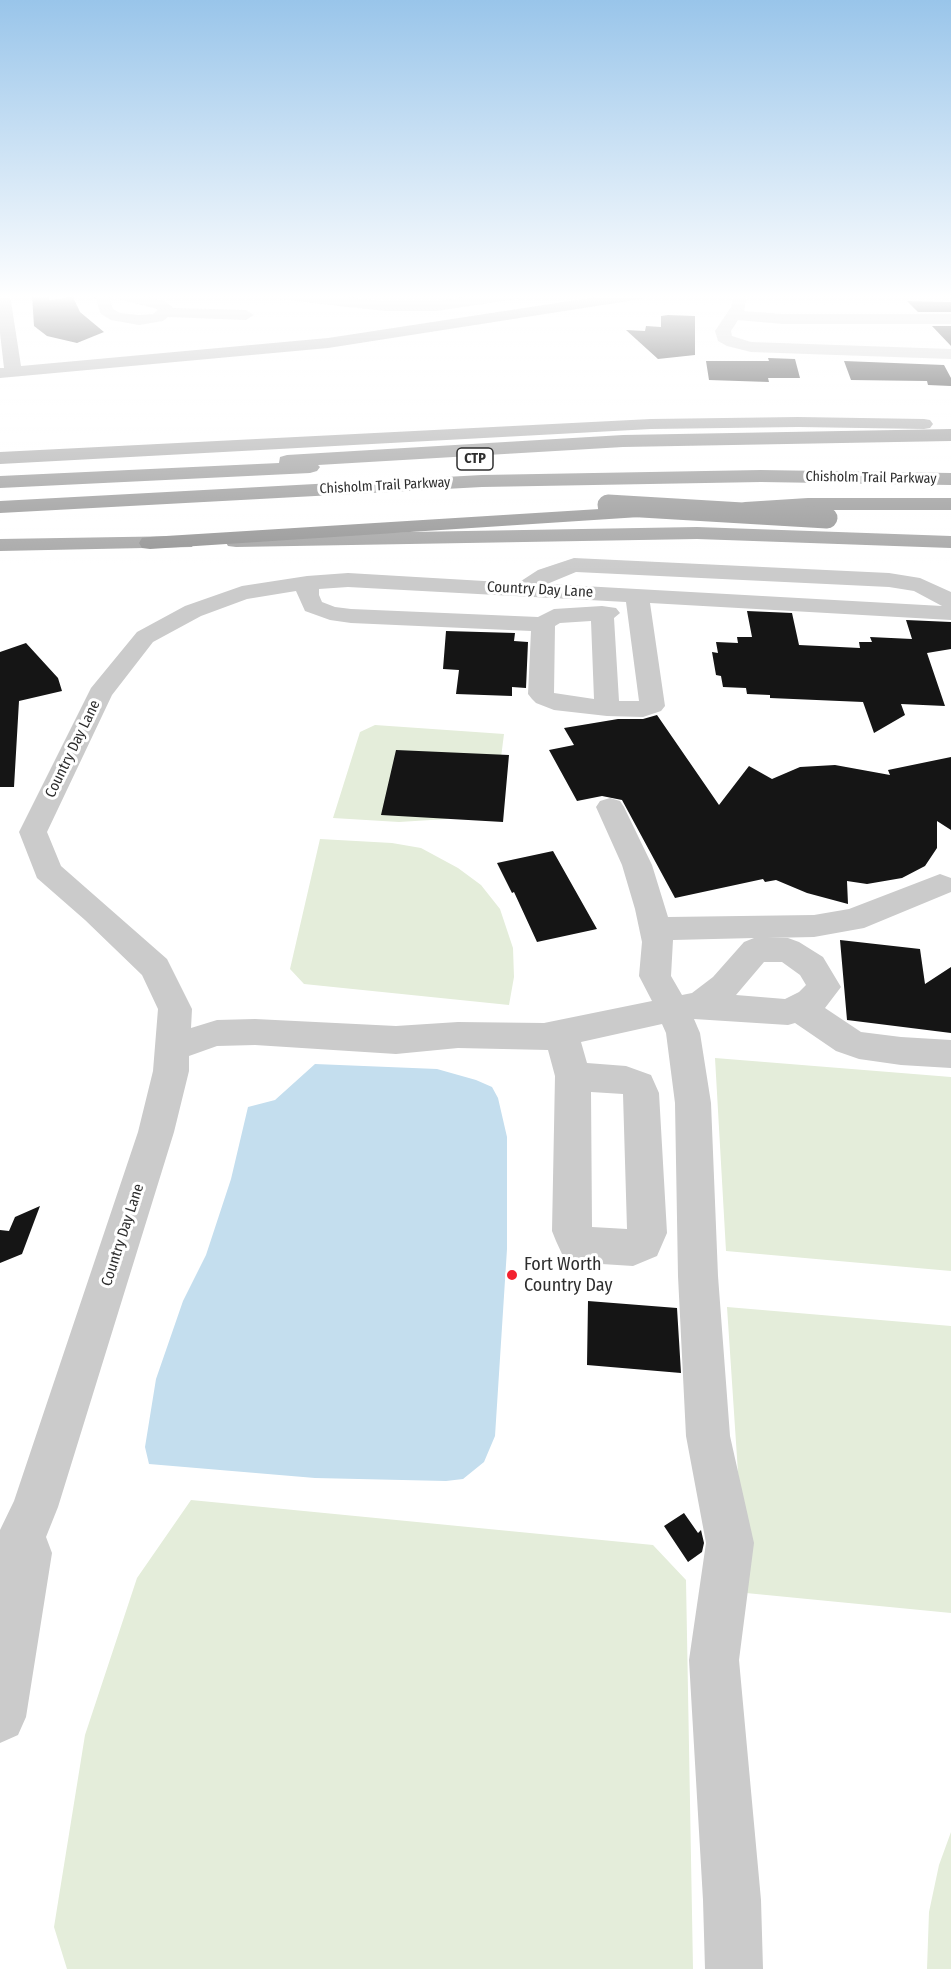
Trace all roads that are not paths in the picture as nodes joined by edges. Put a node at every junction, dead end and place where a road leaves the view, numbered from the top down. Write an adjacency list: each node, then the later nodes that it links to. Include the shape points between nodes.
1 (924, 424): 2 (highway); 5 (main road, via 651,424)
2 (951, 425)
3 (951, 435): 6 (highway, via 582,443)
4 (866, 455): 6 (highway, Chisholm Trail Parkway / CTP, via 482,459)
5 (0, 458)
6 (82, 478): 8 (highway, Chisholm Trail Parkway / CTP)
7 (951, 479): 12 (highway, Chisholm Trail Parkway / CTP, via 750,476 501,481)
8 (0, 483)
9 (458, 502): 12 (highway)
10 (496, 502): 14 (highway, bridge)
11 (951, 504): 16 (highway, via 784,506 530,518)
12 (24, 506): 13 (highway, Chisholm Trail Parkway / CTP)
13 (0, 507)
14 (951, 525)
15 (951, 542): 16 (main road, via 697,533)
16 (150, 543): 17 (main road)
17 (0, 545)
18 (534, 582): 19 (street, Country Day Lane); 20 (street, via 574,565 889,580); 22 (street, Country Day Lane)
19 (307, 583): 26 (street, via 313,606 330,613); 34 (street, Country Day Lane, via 242,593 193,611 145,637 100,693 33,832 48,871 155,968 176,1009)
20 (930, 588): 21 (street); 24 (street)
21 (951, 601)
22 (598, 603): 23 (street, Country Day Lane); 26 (street, via 554,616); 27 (street)
23 (639, 604): 24 (street, Country Day Lane); 27 (street, via 652,706)
24 (911, 611): 25 (street, Country Day Lane)
25 (951, 613)
26 (543, 624): 27 (street, via 541,694 554,702)
27 (608, 708)
28 (610, 807): 30 (street, via 637,865)
29 (940, 885): 30 (street, via 853,920 814,927)
30 (655, 929): 31 (street, via 655,976)
31 (687, 1007): 32 (street, via 788,1012); 32 (street, via 725,986 755,950 788,950 812,966 824,987 811,1001); 33 (street); 40 (street, via 683,1033 693,1103 708,1436 730,1543 714,1660)
32 (798, 1007): 35 (street, via 859,1045)
33 (561, 1034): 34 (street, via 396,1040 217,1033); 36 (street)
34 (174, 1047): 37 (street, Country Day Lane, via 156,1132)
35 (951, 1054)
36 (573, 1076)
37 (35, 1507): 38 (street); 39 (street)
38 (0, 1586)
39 (0, 1717)
40 (734, 1969)

